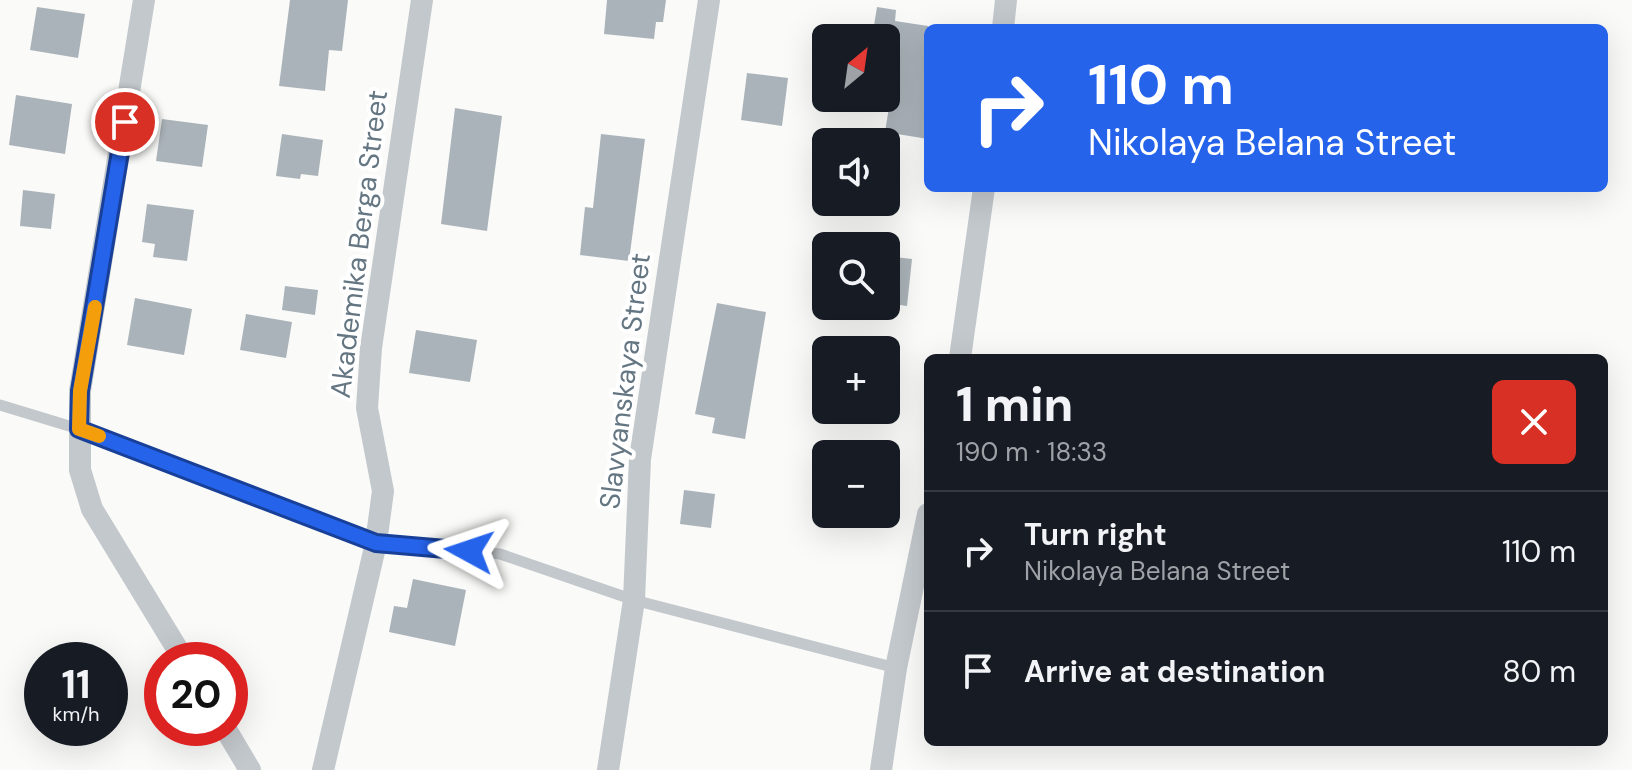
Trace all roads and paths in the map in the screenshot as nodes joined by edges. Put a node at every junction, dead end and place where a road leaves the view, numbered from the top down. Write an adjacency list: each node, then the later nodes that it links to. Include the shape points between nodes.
1 (144, 0): 9 (street, via 80,391)
2 (422, 0): 11 (street, Akademika Berga Street, via 371,348 367,408 383,491)
3 (709, 0): 12 (street, Slavyanskaya Street, via 640,459)
4 (1006, 0): 5 (street)
5 (1003, 24)
6 (983, 192): 7 (street)
7 (961, 354)
8 (0, 405): 9 (lane)
9 (79, 429): 11 (lane); 13 (street, via 80,470 92,509)
10 (924, 533): 14 (street)
11 (376, 543): 12 (lane, via 500,554); 17 (street, Akademika Berga Street)
12 (634, 600): 14 (lane); 18 (street, Slavyanskaya Street)
13 (173, 642)
14 (896, 668): 19 (street)
15 (236, 746): 16 (street)
16 (250, 770)
17 (323, 770)
18 (608, 770)
19 (881, 770)

